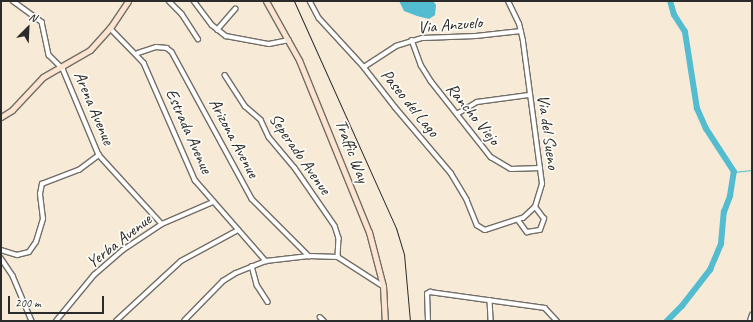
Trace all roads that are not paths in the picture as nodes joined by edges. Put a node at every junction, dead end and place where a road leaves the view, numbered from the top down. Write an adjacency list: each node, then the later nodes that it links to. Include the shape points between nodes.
1 (13, 1): 16 (street, Arena Avenue, via 42,22 48,56)
2 (128, 1): 9 (street)
3 (169, 1): 12 (street, via 182,14)
4 (194, 1): 10 (street)
5 (266, 1): 13 (street, Traffic Way)
6 (310, 1): 17 (street, Paseo del Lago, via 325,25)
7 (508, 1): 11 (street, Via del Sueno)
8 (235, 9): 10 (street)
9 (110, 28): 15 (street, Estrada Avenue); 16 (street, via 90,50)
10 (217, 30): 13 (street, via 231,38 263,43)
11 (521, 31): 14 (street, Via Anzuelo); 19 (street, Via del Sueno)
12 (198, 39)
13 (289, 40): 35 (street, Traffic Way, via 328,128 369,232)
14 (412, 40): 17 (street, Via Anzuelo, via 387,51); 20 (street, Rancho Viejo, via 426,73)
15 (138, 53): 24 (street, Estrada Avenue, via 151,76 190,174); 30 (street, Arizona Avenue, via 161,47 172,52 252,199)
16 (60, 66): 21 (street, via 38,82 12,110); 22 (street, Arena Avenue)
17 (364, 66): 26 (street, Paseo del Lago, via 451,173 467,200 479,229 485,230)
18 (225, 75): 31 (street, Seperado Avenue, via 245,106 260,120 269,137 287,157 335,226 339,238)
19 (529, 95): 20 (street, via 477,102); 23 (street, Via del Sueno)
20 (457, 114): 23 (street, Rancho Viejo, via 488,154 500,164 520,170)
21 (1, 117)
22 (99, 155): 27 (street, Arena Avenue); 29 (street, via 79,170 42,184 40,194 43,219 38,236 29,252 17,255)
23 (540, 168): 25 (street, Via del Sueno, via 542,184)
24 (213, 202): 27 (street, Yerba Avenue); 28 (street, Estrada Avenue)
25 (535, 207): 26 (street); 26 (street, via 544,219 540,230 527,232)
26 (518, 221)
27 (162, 224): 41 (street, Yerba Avenue, via 94,275)
28 (238, 230): 33 (street, Estrada Avenue); 42 (street, via 181,261)
29 (1, 250)
30 (309, 256): 31 (street); 33 (street)
31 (338, 257): 35 (street)
32 (1, 258): 40 (street, via 13,276)
33 (266, 261): 34 (street)
34 (252, 266): 37 (street, via 257,285); 43 (street, via 223,281)
35 (383, 286): 45 (street, Traffic Way)
36 (490, 300): 46 (street, via 428,292); 47 (street); 48 (street, via 545,308)
37 (268, 302)
38 (752, 315): 49 (street)
39 (320, 317): 44 (street)
40 (32, 321)
41 (56, 321)
42 (116, 321)
43 (184, 321)
44 (324, 321)
45 (384, 321)
46 (428, 321)
47 (491, 321)
48 (557, 321)
49 (750, 321)

